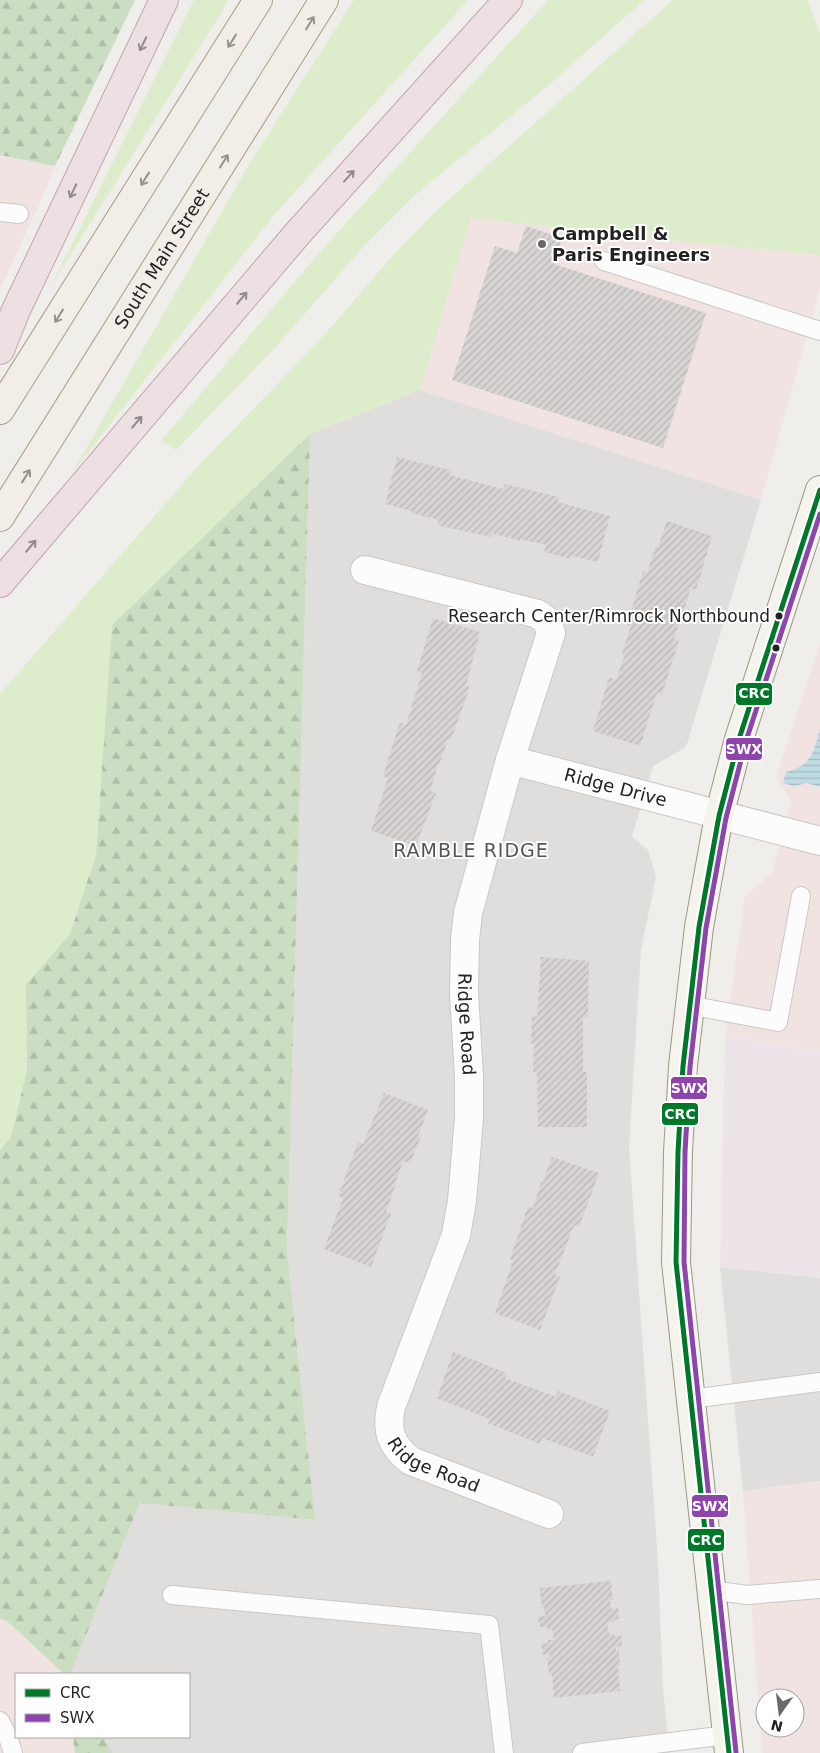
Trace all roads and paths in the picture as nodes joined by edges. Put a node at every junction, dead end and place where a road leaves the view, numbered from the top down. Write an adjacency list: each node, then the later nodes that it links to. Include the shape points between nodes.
1 (164, 0): 9 (highway, one-way to 9)
2 (258, 0): 10 (main road, one-way to 10)
3 (324, 0): 12 (main road, South Main Street, one-way to 3)
4 (508, 0): 14 (highway, one-way to 4, via 298,233)
5 (0, 212): 6 (lane)
6 (19, 214)
7 (604, 261): 8 (lane)
8 (820, 331)
9 (0, 350)
10 (0, 410)
11 (820, 490): 16 (main road, via 739,739)
12 (0, 517)
13 (365, 570): 15 (street, Ridge Road, via 538,614 546,621 551,633)
14 (0, 583)
15 (510, 760): 16 (street, Ridge Drive); 22 (street, Ridge Road, via 468,913 464,994 469,1110 458,1226 388,1420 392,1441 411,1461)
16 (719, 816): 17 (street, Ridge Drive); 19 (main road, via 702,905)
17 (820, 842)
18 (801, 896): 19 (lane, via 778,1022)
19 (689, 1005): 21 (main road, via 678,1152 676,1262)
20 (820, 1382): 21 (lane)
21 (690, 1398): 24 (main road)
22 (549, 1514)
23 (820, 1589): 24 (lane, via 747,1594)
24 (711, 1590): 27 (main road)
25 (172, 1595): 29 (lane, via 489,1624)
26 (0, 1720): 28 (lane)
27 (728, 1744): 30 (lane)
28 (13, 1753)
29 (504, 1753)
30 (582, 1753)

